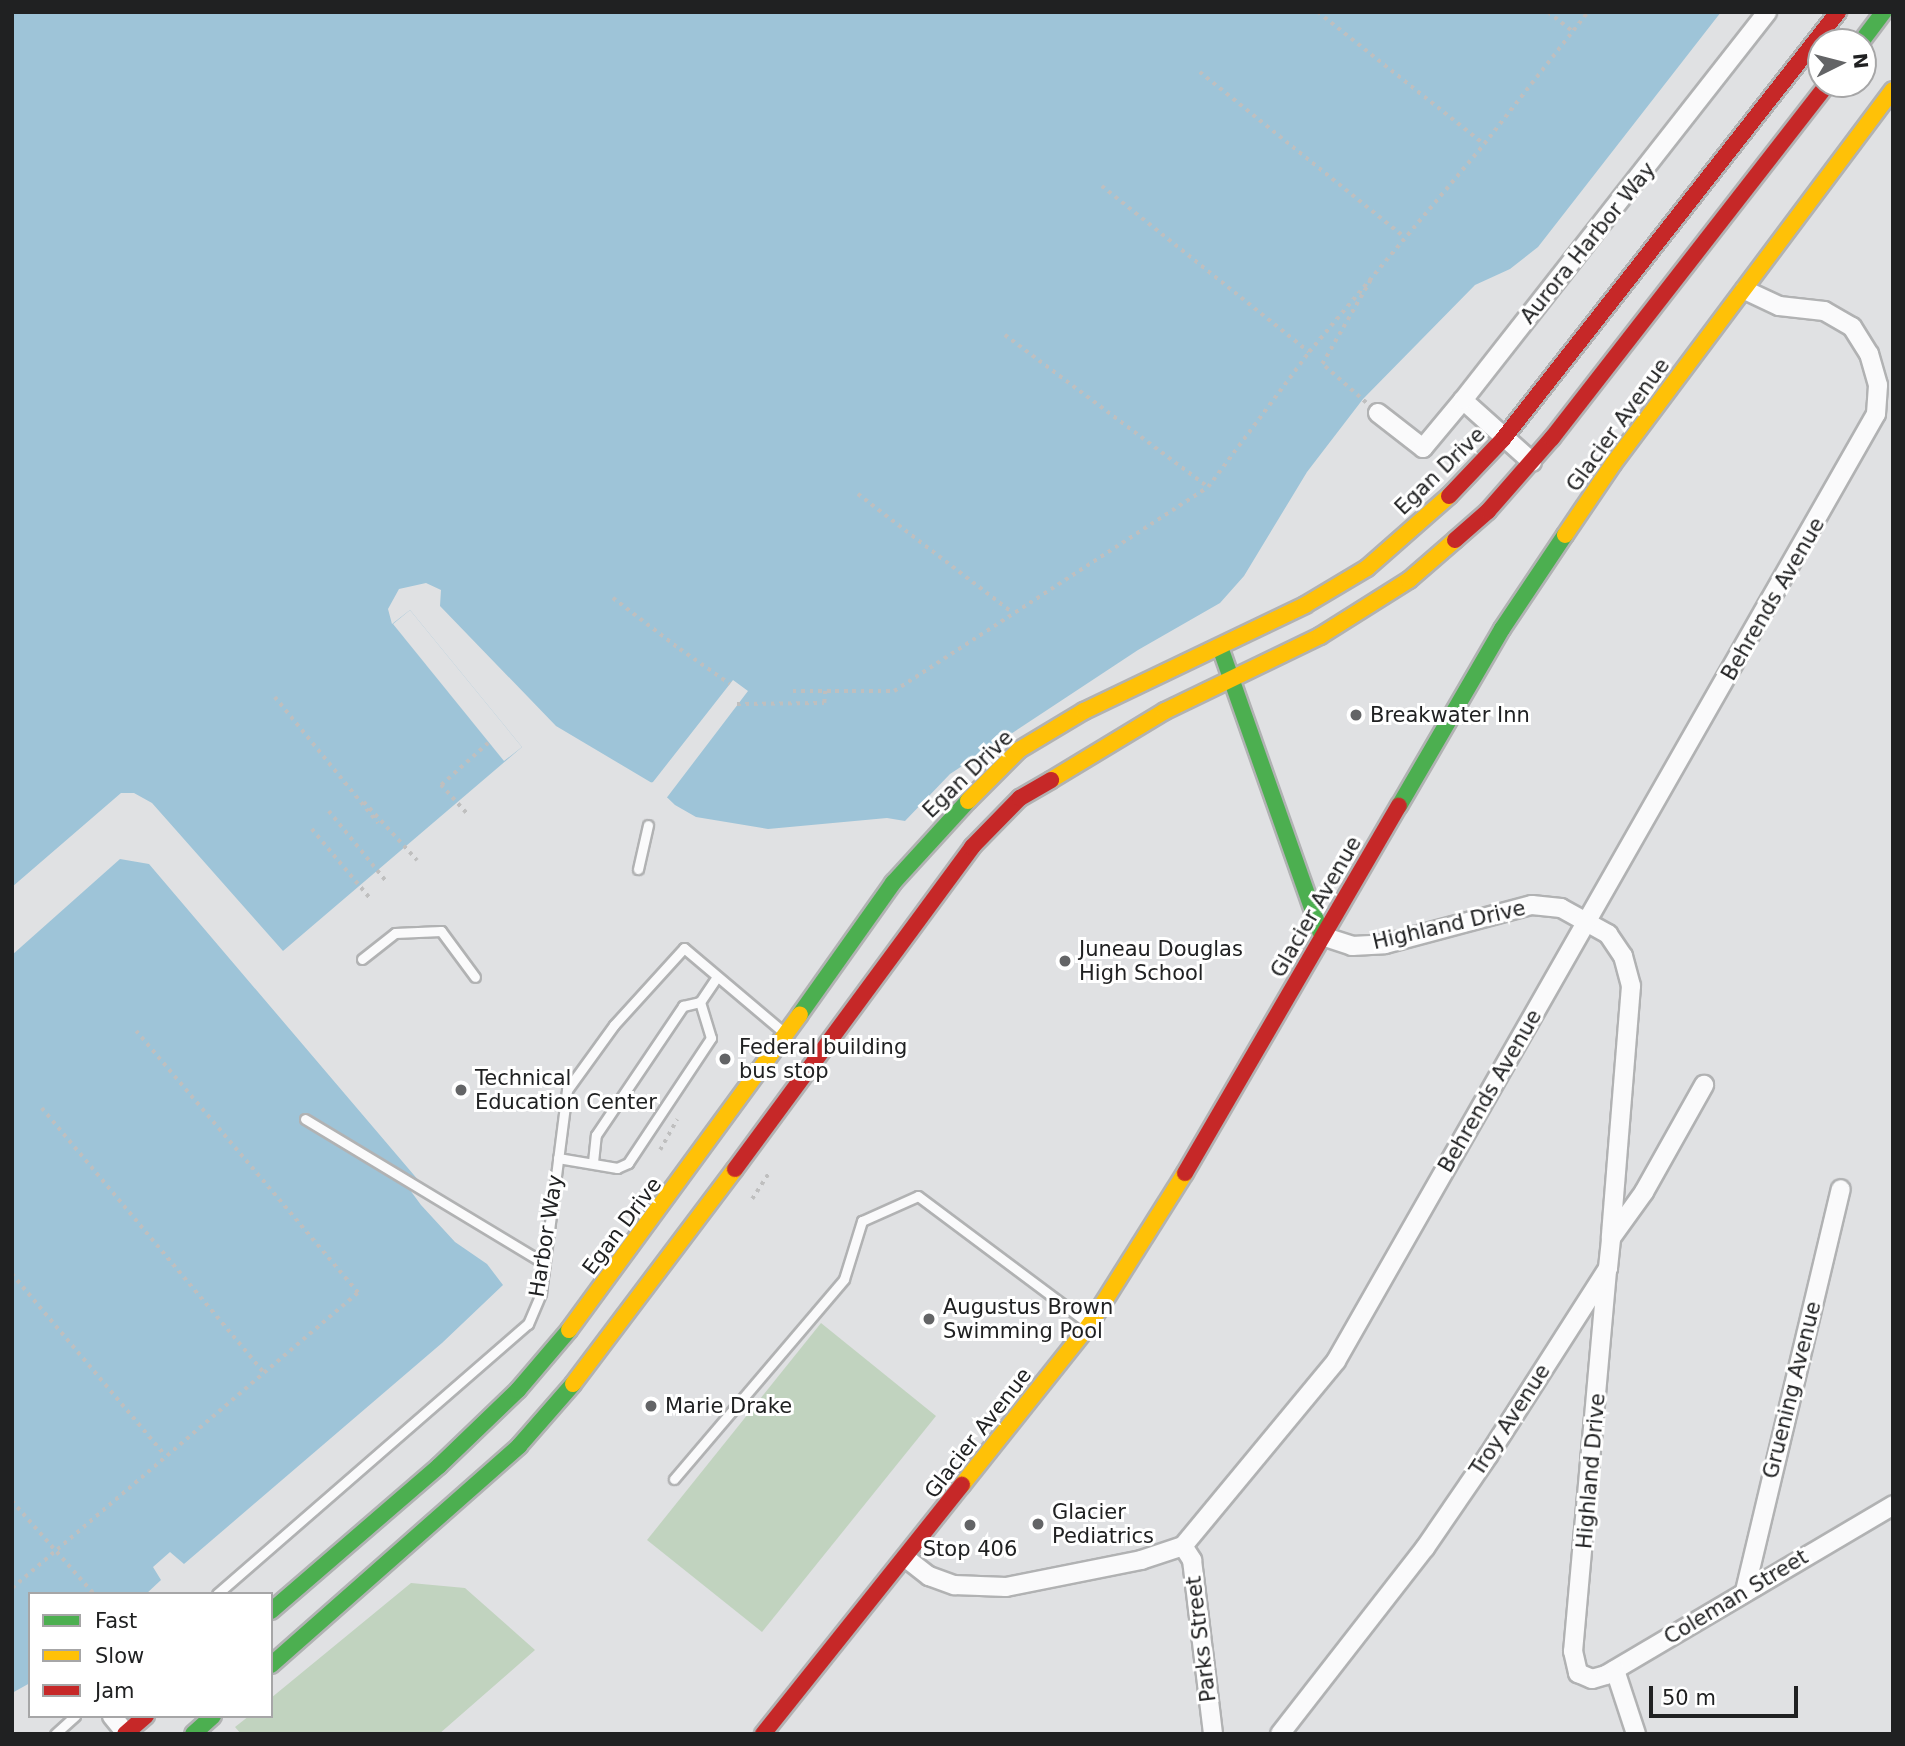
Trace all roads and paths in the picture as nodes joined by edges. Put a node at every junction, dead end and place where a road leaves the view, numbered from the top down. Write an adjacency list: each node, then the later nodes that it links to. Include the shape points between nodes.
1 (1318, 12): 12 (path)
2 (1548, 12): 8 (path)
3 (1588, 12): 8 (path)
4 (1767, 12): 19 (street, Aurora Harbor Way)
5 (1838, 12): 21 (main road, Egan Drive)
6 (1884, 12): 7 (main road)
7 (1872, 28)
8 (1572, 31): 12 (path)
9 (1200, 72): 14 (path)
10 (1893, 90): 16 (main road, Glacier Avenue)
11 (1817, 98): 22 (main road)
12 (1484, 144): 14 (path)
13 (1102, 186): 18 (path)
14 (1403, 236): 15 (path)
15 (1378, 267): 18 (path); 20 (path, via 1322,364)
16 (1744, 290): 47 (street, Behrends Avenue, via 1779,306 1824,311 1852,327 1869,354 1878,385 1876,414); 48 (main road, Glacier Avenue, via 1613,464 1502,629)
17 (1005, 335): 23 (path)
18 (1309, 352): 23 (path)
19 (1463, 400): 20 (street, Aurora Harbor Way, via 1423,448); 21 (street)
20 (1378, 413)
21 (1503, 439): 22 (street); 28 (main road, Egan Drive, via 1450,495 1367,568)
22 (1531, 461): 30 (main road, via 1488,511 1409,580 1320,635)
23 (1208, 487): 26 (path)
24 (858, 494): 26 (path)
25 (613, 598): 27 (path)
26 (1013, 613): 33 (path, via 894,691)
27 (666, 639): 29 (path); 31 (path)
28 (1220, 647): 30 (main road); 54 (main road, Egan Drive, via 1084,711 1019,750 892,883)
29 (681, 650)
30 (1229, 678): 48 (main road); 83 (main road, via 1078,760 1020,798 972,847 810,1055 714,1204 604,1349 519,1446)
31 (730, 684)
32 (793, 691): 33 (path)
33 (825, 691): 35 (path, via 824,703)
34 (275, 697): 37 (path)
35 (737, 704)
36 (488, 743): 39 (path, via 441,785)
37 (349, 788): 40 (path); 43 (path)
38 (329, 811): 45 (path)
39 (466, 813)
40 (378, 823)
41 (648, 825): 44 (lane)
42 (312, 829): 46 (path)
43 (417, 860)
44 (638, 869)
45 (386, 881)
46 (370, 898)
47 (1588, 919): 48 (street, Highland Drive, via 1561,908 1532,905 1385,944 1352,946); 65 (street, Highland Drive, via 1608,934 1623,956 1630,986); 75 (street, Behrends Avenue, via 1336,1361)
48 (1322, 936): 69 (main road, Glacier Avenue, via 1149,1235)
49 (362, 958): 50 (lane, via 395,933 441,931)
50 (475, 977)
51 (718, 977): 52 (lane); 54 (lane, Harbor Way); 60 (lane, Harbor Way, via 684,948 614,1024 567,1090)
52 (700, 1002): 61 (lane, via 683,1006 596,1135); 61 (lane, via 711,1038 628,1163 617,1168)
53 (136, 1031): 70 (path, via 358,1293)
54 (791, 1038): 82 (main road, Egan Drive, via 589,1306 518,1390 439,1466)
55 (1704, 1085): 65 (street, Troy Avenue, via 1644,1192)
56 (42, 1108): 70 (path)
57 (681, 1111): 59 (path)
58 (305, 1119): 66 (lane)
59 (660, 1150)
60 (558, 1158): 61 (lane); 66 (lane, Harbor Way)
61 (593, 1162)
62 (770, 1171): 64 (path)
63 (1841, 1189): 79 (street, Gruening Avenue)
64 (752, 1199)
65 (1611, 1238): 67 (street, Troy Avenue)
66 (544, 1263): 81 (lane, Harbor Way, via 541,1293 528,1324)
67 (1608, 1268): 85 (street, Highland Drive, via 1573,1651); 95 (street, Troy Avenue, via 1425,1548)
68 (12, 1275): 71 (path)
69 (1090, 1324): 72 (lane, via 918,1196 862,1221 844,1279); 77 (main road, Glacier Avenue)
70 (264, 1373): 71 (path)
71 (166, 1457): 76 (path)
72 (674, 1479)
73 (12, 1501): 76 (path)
74 (1893, 1505): 79 (street, Coleman Street)
75 (1183, 1546): 77 (street, via 1141,1560 1006,1587 954,1586 929,1576); 94 (street, Parks Street, via 1192,1560)
76 (54, 1552): 78 (path); 80 (path)
77 (907, 1559): 90 (main road, Glacier Avenue)
78 (12, 1588)
79 (1745, 1591): 84 (street, Coleman Street)
80 (92, 1592)
81 (219, 1592)
82 (273, 1609)
83 (273, 1663)
84 (1615, 1670): 85 (street, Coleman Street, via 1592,1679); 96 (street)
85 (1578, 1673)
86 (73, 1718): 92 (lane)
87 (114, 1718): 91 (street)
88 (144, 1718): 91 (main road)
89 (211, 1718): 93 (main road)
90 (772, 1731)
91 (126, 1733)
92 (55, 1734)
93 (192, 1734)
94 (1213, 1734)
95 (1280, 1734)
96 (1636, 1734)

